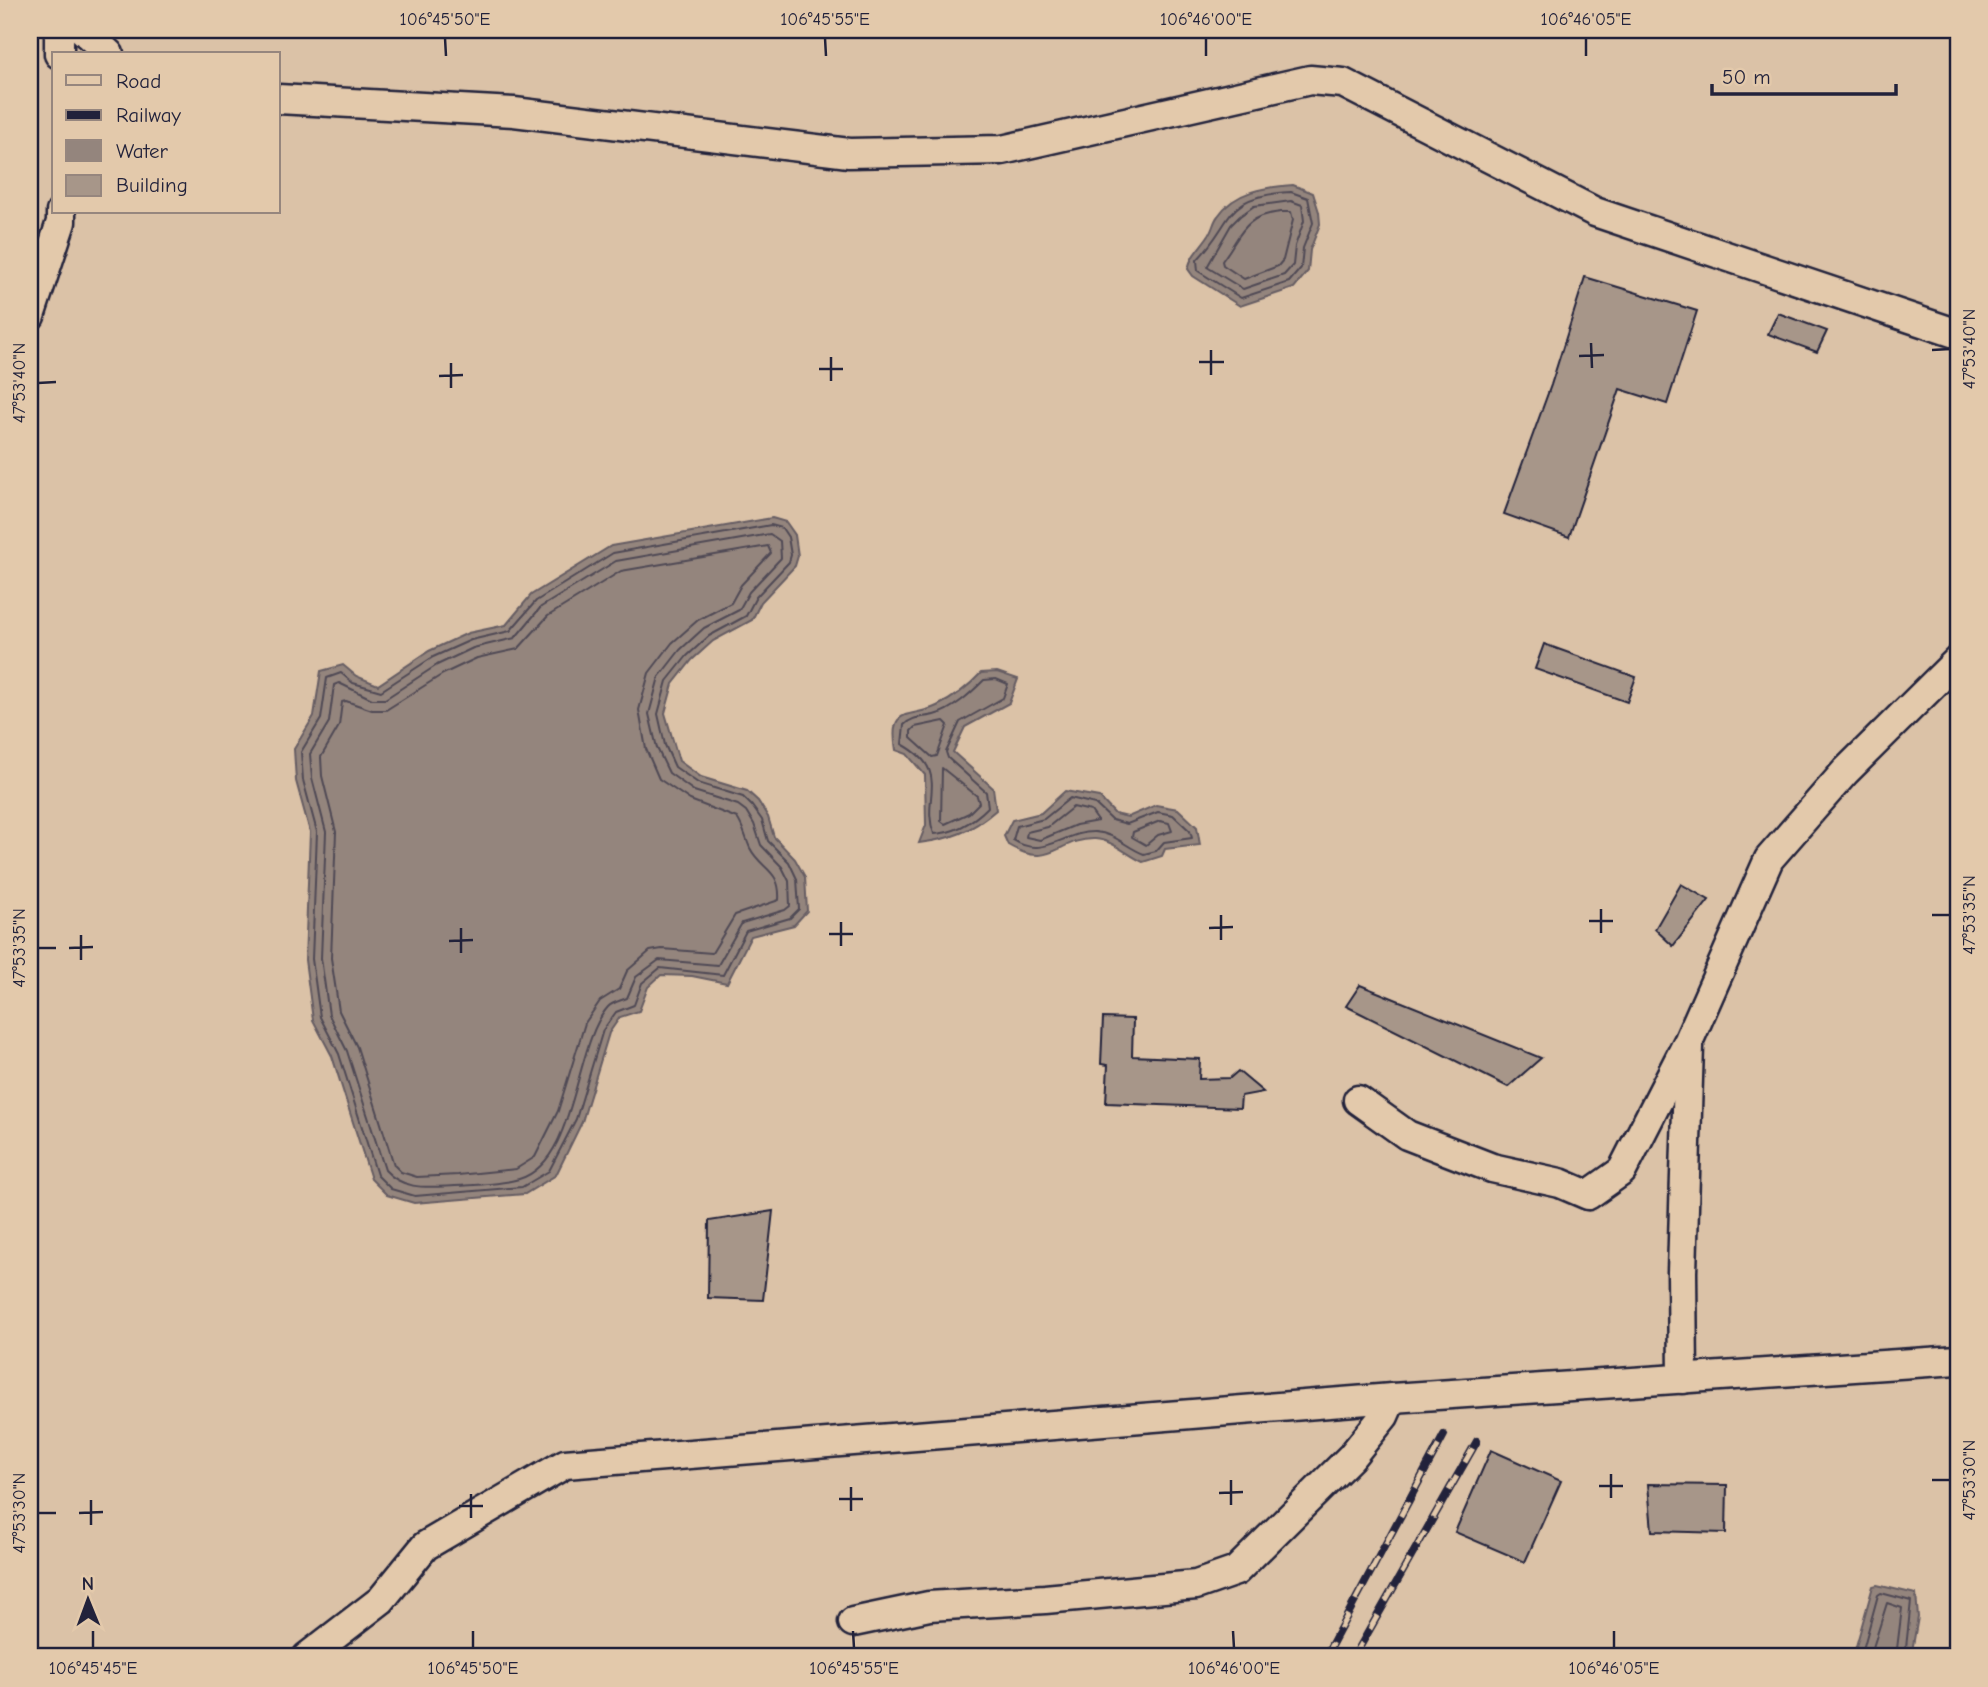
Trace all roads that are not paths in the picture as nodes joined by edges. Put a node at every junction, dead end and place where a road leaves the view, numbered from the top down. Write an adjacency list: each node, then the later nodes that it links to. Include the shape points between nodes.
1 (59, 30): 3 (street)
2 (83, 30): 4 (street)
3 (59, 52)
4 (107, 52)
5 (280, 99): 8 (street, via 514,112 849,153 1002,150 1310,80 1343,83 1595,212)
6 (61, 214): 7 (street)
7 (30, 316)
8 (1958, 334)
9 (1958, 660): 10 (street, via 1845,772 1769,859)
10 (1689, 1040): 11 (street, via 1622,1171 1588,1195 1560,1183 1492,1168 1407,1135); 13 (street)
11 (1357, 1100)
12 (1958, 1360): 13 (street)
13 (1683, 1365): 14 (street)
14 (1392, 1398): 15 (street, via 1384,1416 1351,1457 1236,1571 1196,1585 929,1606); 16 (street, via 565,1464 425,1546 381,1600)
15 (853, 1622)
16 (307, 1657)

